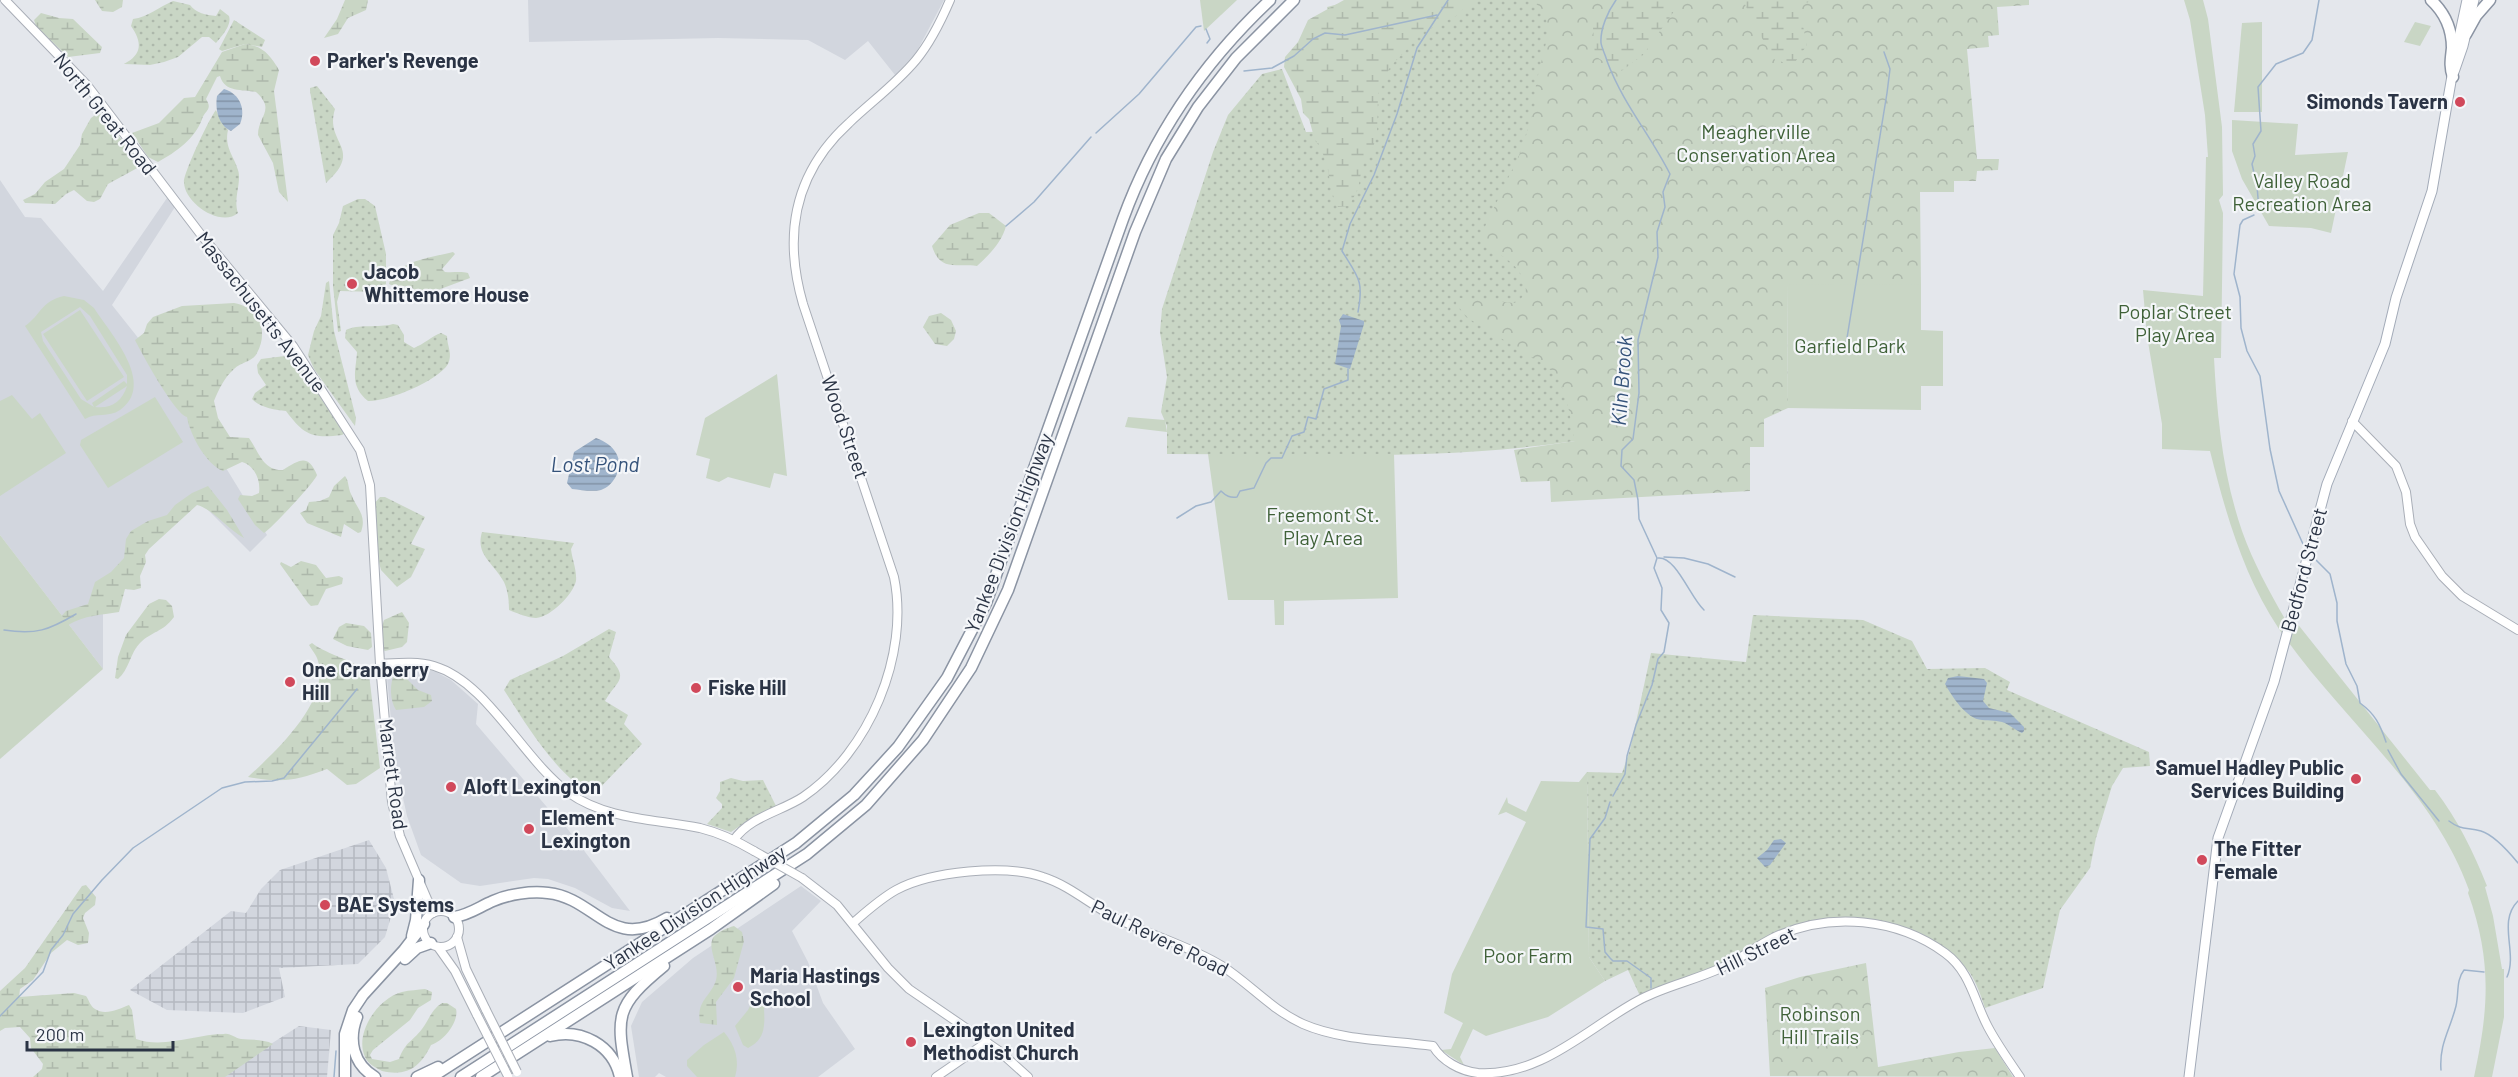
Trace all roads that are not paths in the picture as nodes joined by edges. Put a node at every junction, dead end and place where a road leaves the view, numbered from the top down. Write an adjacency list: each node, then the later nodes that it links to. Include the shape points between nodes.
1 (5, 0): 11 (street, North Great Road, via 87,85)
2 (950, 0): 15 (street, Wood Street, via 918,58 846,125 815,164 801,194 794,226 794,266 800,295 894,577 898,619 892,661 866,725 837,767 806,795 748,826)
3 (1270, 0): 18 (highway, Yankee Division Highway, via 1201,75 1145,165 993,585 966,645 937,694 892,754 847,802 796,843)
4 (1294, 0): 16 (highway, Yankee Division Highway, via 1253,39 1213,86 1162,167 1135,232 1015,573 993,626 961,685 893,777 852,818)
5 (2431, 0): 10 (highway, via 2449,25 2450,70)
6 (2467, 0): 10 (main road, Bedford Street)
7 (2474, 0): 9 (main road, Bedford Street)
8 (2490, 0): 9 (highway)
9 (2466, 34): 10 (main road, Bedford Street)
10 (2454, 75): 12 (main road, Bedford Street, via 2432,191 2385,344)
11 (177, 204): 14 (street, Massachusetts Avenue, via 292,346 362,455 369,485)
12 (2352, 421): 13 (street, via 2396,466 2415,537 2442,576 2462,596); 44 (main road, Bedford Street, via 2327,484 2274,682 2218,838)
13 (2518, 630)
14 (380, 664): 15 (street, via 429,665 460,679 547,774 581,801 615,814 692,826); 17 (street, Marrett Road, via 392,802 400,836)
15 (734, 840): 21 (street, bridge, via 828,896)
16 (796, 862): 24 (highway, via 772,886); 36 (highway, Yankee Division Highway)
17 (419, 880): 19 (street, Marrett Road); 26 (highway, via 416,924)
18 (698, 906): 20 (highway, via 651,927 633,930 608,923 560,896 539,892 503,897); 30 (highway, Yankee Division Highway)
19 (433, 913): 20 (street, via 446,912); 22 (street)
20 (454, 917): 23 (street, via 459,926)
21 (853, 923): 28 (street, via 909,989); 29 (street, Paul Revere Road, via 892,892 925,879 995,871 1031,874 1055,882 1120,920 1212,960 1242,979 1278,1011 1303,1024 1339,1034 1433,1046)
22 (424, 924): 25 (street, via 424,934); 26 (highway)
23 (457, 937): 25 (street, via 449,945); 31 (street, bridge, via 466,969)
24 (695, 940): 27 (highway); 40 (highway, via 641,985 625,1006 619,1031)
25 (434, 945): 33 (highway, via 414,950 358,1015 352,1032 354,1052 360,1064); 38 (street, bridge, via 455,971)
26 (406, 948): 32 (highway, via 353,1010 345,1036)
27 (541, 1039): 37 (highway); 39 (highway, via 569,1034 592,1040 608,1053)
28 (987, 1042): 41 (street); 42 (street)
29 (1442, 1057): 43 (street, Hill Street, via 1475,1072 1527,1067 1641,999 1725,967 1777,936 1813,926 1865,921 1915,936 1953,960 1970,983 1988,1027)
30 (456, 1062): 34 (highway); 35 (highway, Yankee Division Highway)
31 (518, 1074)
32 (345, 1077)
33 (375, 1077)
34 (417, 1077)
35 (432, 1077)
36 (461, 1077)
37 (481, 1077)
38 (508, 1077)
39 (620, 1077)
40 (627, 1077)
41 (936, 1077)
42 (1028, 1077)
43 (2020, 1077)
44 (2190, 1077)

